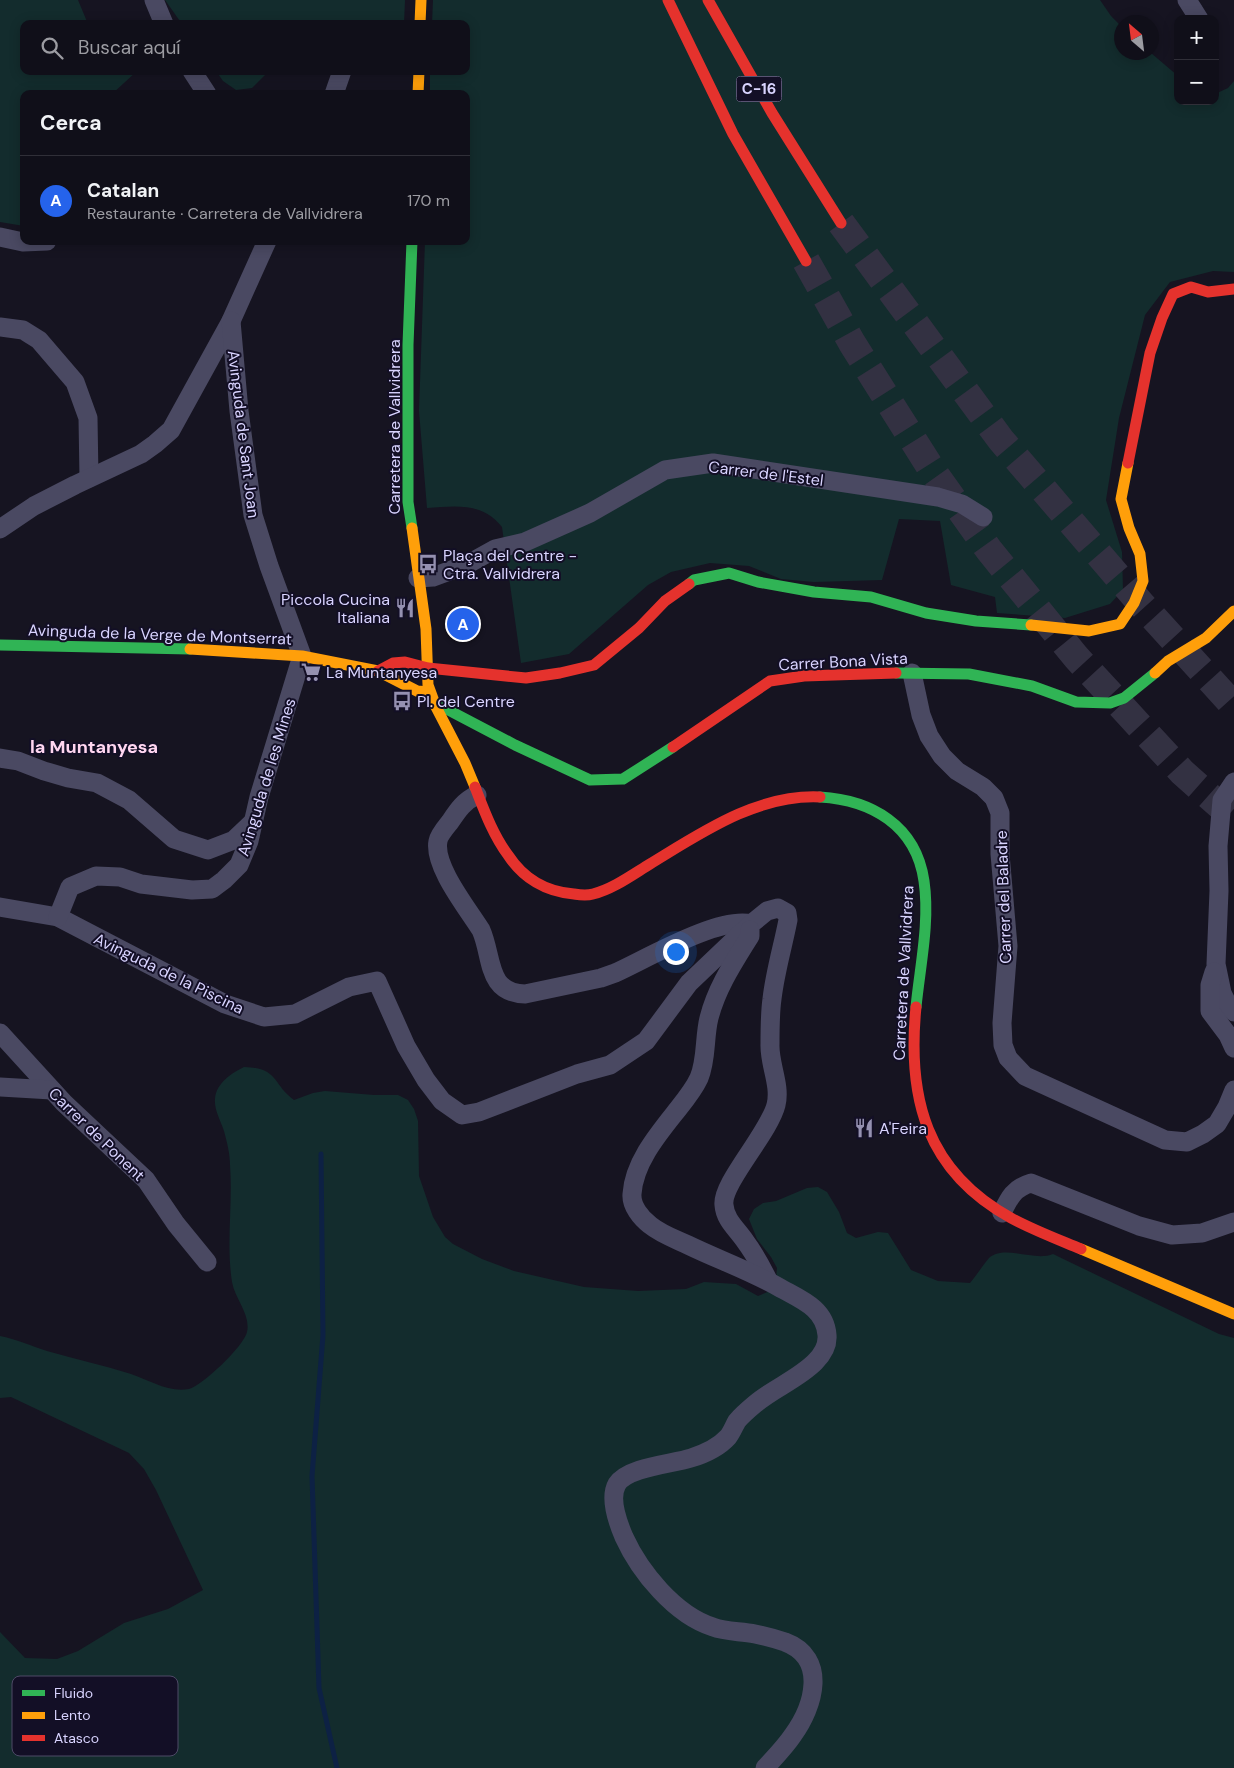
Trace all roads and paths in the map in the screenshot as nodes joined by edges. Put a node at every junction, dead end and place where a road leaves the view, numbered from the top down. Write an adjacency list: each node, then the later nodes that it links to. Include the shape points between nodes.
1 (154, 0): 8 (street)
2 (421, 0): 9 (main road)
3 (655, 0): 10 (main road)
4 (668, 0): 10 (main road, C-16)
5 (708, 0): 17 (main road, C-16)
6 (1187, 0): 7 (street)
7 (1196, 15)
8 (162, 20)
9 (420, 20)
10 (699, 65): 22 (main road, C-16, via 733,134)
11 (195, 75): 14 (street)
12 (341, 75): 15 (street)
13 (418, 75): 16 (main road)
14 (204, 90)
15 (335, 90)
16 (418, 90)
17 (841, 223)
18 (0, 237): 19 (street)
19 (20, 241)
20 (265, 245): 24 (street, Avinguda de Sant Joan)
21 (412, 245): 29 (main road, Carretera de Vallvidrera, via 408,502)
22 (806, 261)
23 (1234, 289): 33 (main road, via 1208,292 1191,287 1173,294 1150,353 1121,499 1140,554 1143,581 1120,624 1089,631 976,621 926,613 870,597 814,592 729,573 694,580 665,601 639,628 594,665 526,678)
24 (231, 321): 26 (street, via 171,430 141,454); 32 (street, Avinguda de Sant Joan, via 253,515)
25 (0, 326): 26 (street, via 23,330 39,340 75,382 88,418)
26 (89, 478): 28 (street, via 34,506)
27 (983, 517): 29 (street, Carrer de l'Estel, via 962,504 938,497 713,463 665,470 590,513 525,542 495,548 468,564 433,577)
28 (0, 529)
29 (418, 578): 33 (main road, Carretera de Vallvidrera)
30 (1234, 610): 35 (main road, Carrer Bona Vista, via 1206,638 1168,661 1137,690 1110,703 1076,702 1032,686 970,674)
31 (0, 645): 32 (main road, Avinguda de la Verge de Montserrat, via 195,649)
32 (302, 656): 34 (main road, Avinguda de la Verge de Montserrat); 41 (street, Avinguda de les Mines)
33 (428, 668): 34 (main road, via 414,663 393,663); 36 (main road, Carretera de Vallvidrera)
34 (378, 671): 36 (main road, via 417,691)
35 (912, 673): 37 (main road, Carrer Bona Vista, via 865,672 770,681 623,778 590,780); 51 (street, Carrer del Baladre, via 929,736 957,771 994,798 1000,813 1008,946 1002,1023 1003,1045 1008,1058 1025,1076 1164,1140 1187,1142 1203,1134 1217,1124)
36 (430, 692): 37 (main road, Carretera de Vallvidrera)
37 (434, 703): 40 (main road, Carretera de Vallvidrera)
38 (0, 758): 41 (street, via 18,761 44,772 97,783 129,800 174,839 208,850 234,840)
39 (1234, 782): 45 (street, via 1222,800)
40 (477, 795): 44 (street, via 466,801 457,812 438,840 437,852 440,866 481,930 499,985 514,994 601,978 707,930 726,924); 52 (main road, Carretera de Vallvidrera, via 502,849 517,869 545,888 568,894 587,895 608,890 739,812 772,801 802,797 841,800 872,809 892,822 916,852 925,889 914,1039 914,1072 921,1112 933,1139 958,1178)
41 (253, 822): 43 (street, Avinguda de les Mines, via 239,865 212,889 192,890 96,876 70,887)
42 (0, 907): 43 (street, Avinguda de la Piscina)
43 (58, 917): 44 (street, Avinguda de la Piscina, via 225,1004 264,1017 296,1014 349,987 377,981 406,1046 426,1080 442,1101 462,1115 479,1112 577,1074 610,1065 646,1041 689,983)
44 (750, 924): 55 (street, via 767,911 778,908 787,913 771,1007 770,1047 776,1104 723,1203 725,1213); 55 (street, via 750,936 723,982 709,1019 699,1079 648,1151 632,1198 637,1212 648,1224 684,1244)
45 (1216, 964): 46 (street, via 1222,993); 48 (street, via 1210,984 1210,1011)
46 (1234, 1012)
47 (0, 1034): 50 (street, Carrer de Ponent)
48 (1234, 1048)
49 (0, 1087): 50 (street)
50 (52, 1090): 54 (street, Carrer de Ponent, via 146,1180)
51 (1234, 1090)
52 (1002, 1213): 53 (street, via 1010,1195 1031,1183 1139,1226 1172,1235 1202,1233); 56 (main road, Carretera de Vallvidrera)
53 (1234, 1222)
54 (207, 1262)
55 (768, 1280): 57 (street, via 811,1305 824,1320 825,1351 806,1370 754,1404 720,1444 692,1458 626,1475 615,1487 614,1499 623,1535 632,1554 662,1594 692,1618 713,1628 786,1642 806,1655 814,1681 806,1711 794,1734)
56 (1234, 1314)
57 (765, 1768)

